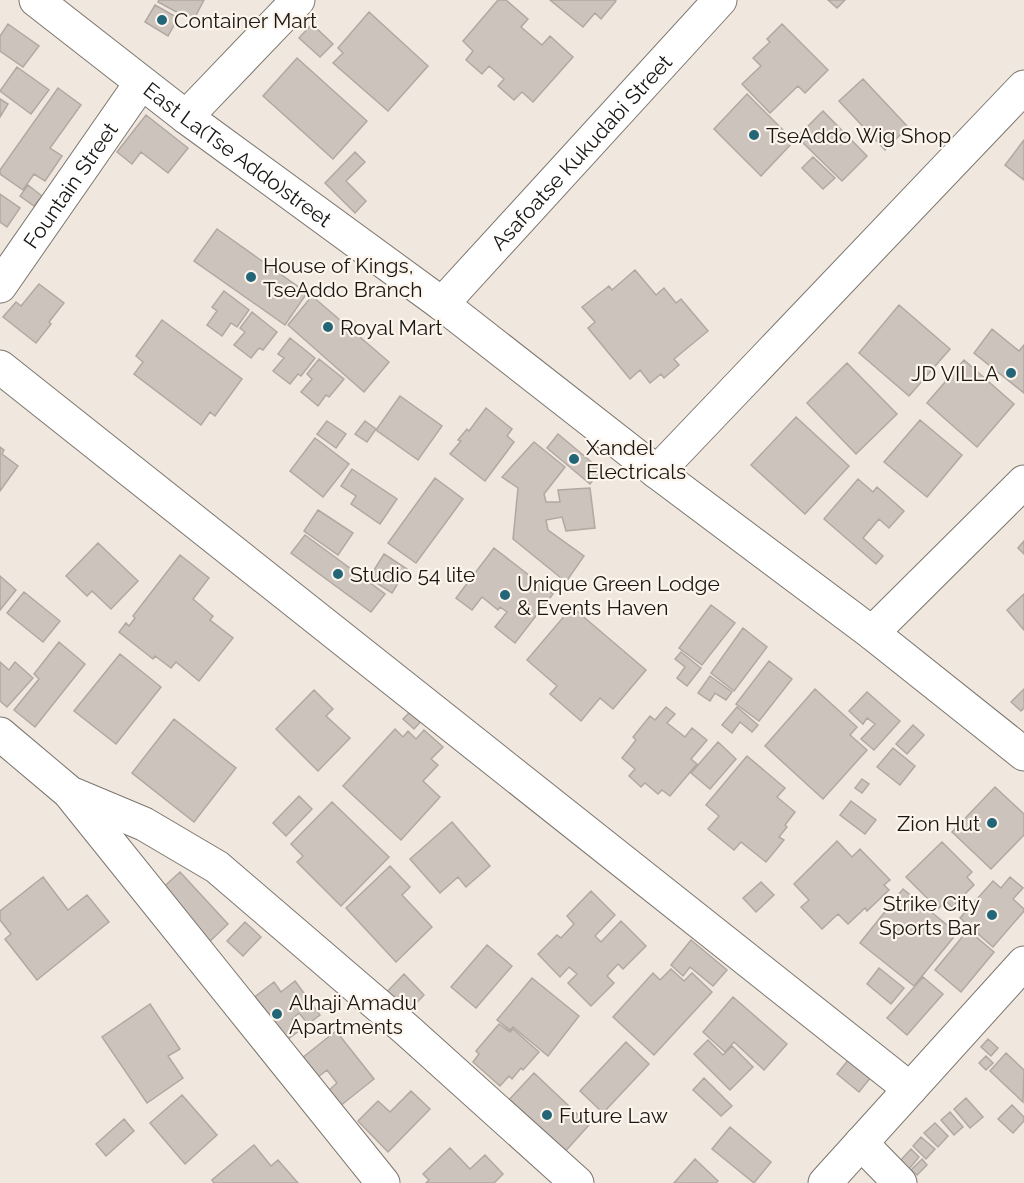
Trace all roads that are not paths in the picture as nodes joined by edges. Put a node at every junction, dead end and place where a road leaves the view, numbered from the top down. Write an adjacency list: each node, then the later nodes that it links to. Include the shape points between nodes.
1 (36, 0): 4 (street, East La(Tse Addo)street)
2 (298, 0): 6 (street)
3 (720, 0): 8 (street, Asafoatse Kukudabi Street)
4 (141, 83): 6 (street, East La(Tse Addo)street); 7 (street, Fountain Street)
5 (1021, 95): 10 (street)
6 (186, 117): 8 (street, East La(Tse Addo)street)
7 (0, 286)
8 (442, 304): 10 (street, East La(Tse Addo)street)
9 (0, 367): 17 (street)
10 (657, 472): 12 (street, East La(Tse Addo)street)
11 (1024, 482): 12 (street)
12 (872, 633): 14 (street, East La(Tse Addo)street)
13 (0, 734): 15 (street)
14 (1024, 754)
15 (70, 793): 19 (street); 20 (street, via 144,824 217,867)
16 (1024, 963): 17 (street)
17 (910, 1089): 18 (street)
18 (861, 1143): 21 (street); 22 (street)
19 (383, 1183)
20 (577, 1183)
21 (825, 1183)
22 (900, 1183)

